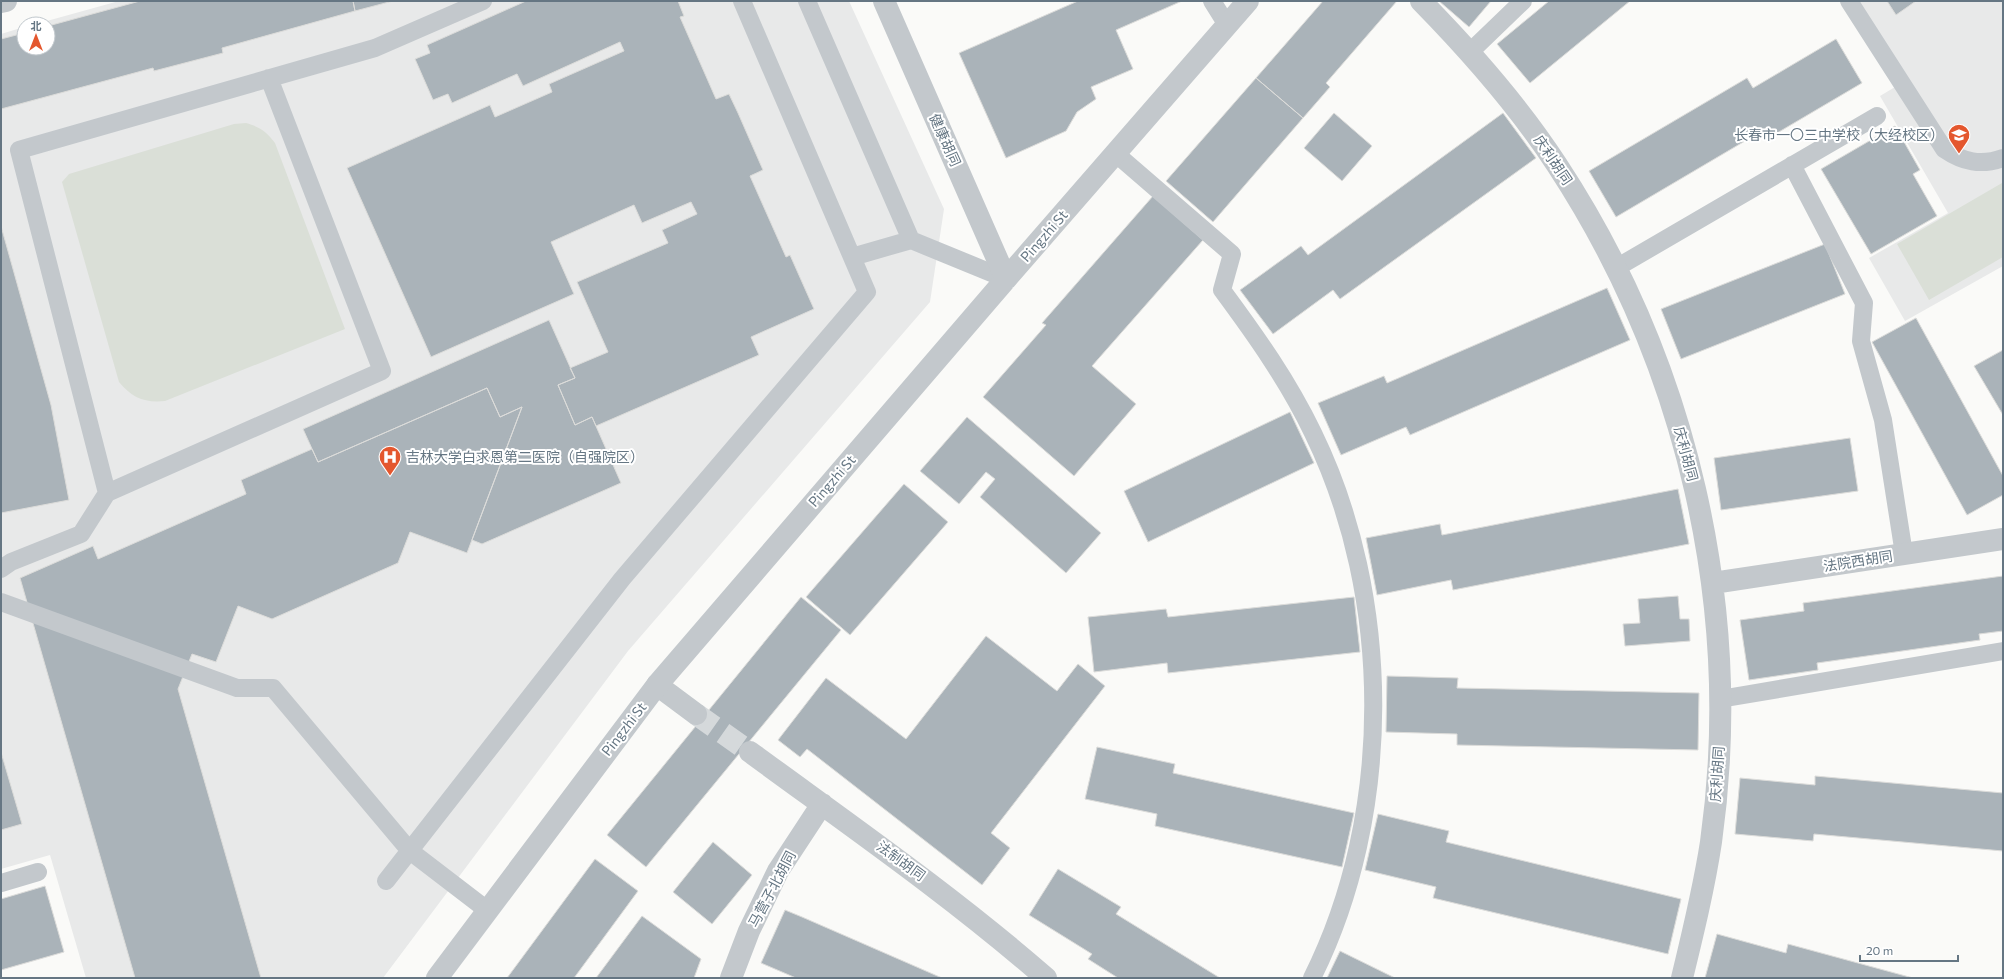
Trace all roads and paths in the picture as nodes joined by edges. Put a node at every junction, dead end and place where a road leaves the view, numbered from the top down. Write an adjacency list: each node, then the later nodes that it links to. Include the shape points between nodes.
1 (6, 1): 11 (street)
2 (483, 1): 14 (lane, via 375,48)
3 (742, 1): 20 (lane)
4 (807, 1): 19 (lane)
5 (884, 1): 22 (street, 健康胡同)
6 (1212, 1): 12 (lane)
7 (1248, 1): 12 (street, Pingzhi St)
8 (1421, 1): 13 (street, 庆利胡同)
9 (1523, 1): 13 (lane)
10 (1849, 1): 17 (lane, via 1944,149 1965,161 1978,163 1992,163)
11 (1, 2)
12 (1227, 25): 16 (street, Pingzhi St)
13 (1470, 52): 21 (street, 庆利胡同, via 1516,106 1557,164 1594,225)
14 (269, 78): 23 (lane, via 19,150); 23 (lane, via 382,371)
15 (1877, 116): 18 (lane)
16 (1115, 153): 22 (street, Pingzhi St); 43 (lane, via 1232,254 1222,290 1291,390 1314,434 1336,487 1353,541 1365,597 1372,654 1374,710 1371,763 1364,816 1352,868 1337,918)
17 (2003, 158)
18 (1792, 165): 21 (lane); 25 (lane, via 1864,304 1861,341 1883,420)
19 (911, 240): 20 (lane); 22 (lane)
20 (852, 257): 35 (lane, via 867,292 622,579)
21 (1616, 268): 27 (street, 庆利胡同, via 1654,353 1678,420 1696,488)
22 (1006, 279): 30 (street, Pingzhi St)
23 (107, 493): 26 (lane, via 81,534 11,562)
24 (2003, 539): 25 (street, 法院西胡同)
25 (1904, 554): 27 (street, 法院西胡同)
26 (1, 569)
27 (1713, 583): 31 (street, 庆利胡同)
28 (1, 602): 35 (lane, via 237,688 273,688)
29 (2003, 651): 31 (lane)
30 (657, 685): 32 (street); 39 (street, Pingzhi St)
31 (1720, 699): 44 (street, 庆利胡同, via 1718,770 1711,842)
32 (696, 714)
33 (750, 752): 34 (street, 法制胡同)
34 (822, 804): 41 (street, 马营子北胡同, via 778,871 749,931); 42 (street, 法制胡同, via 918,873)
35 (410, 851): 37 (lane); 39 (lane)
36 (38, 872): 38 (lane)
37 (386, 881)
38 (1, 883)
39 (487, 910): 40 (street, Pingzhi St)
40 (437, 978)
41 (731, 978)
42 (1046, 978)
43 (1312, 978)
44 (1682, 978)

